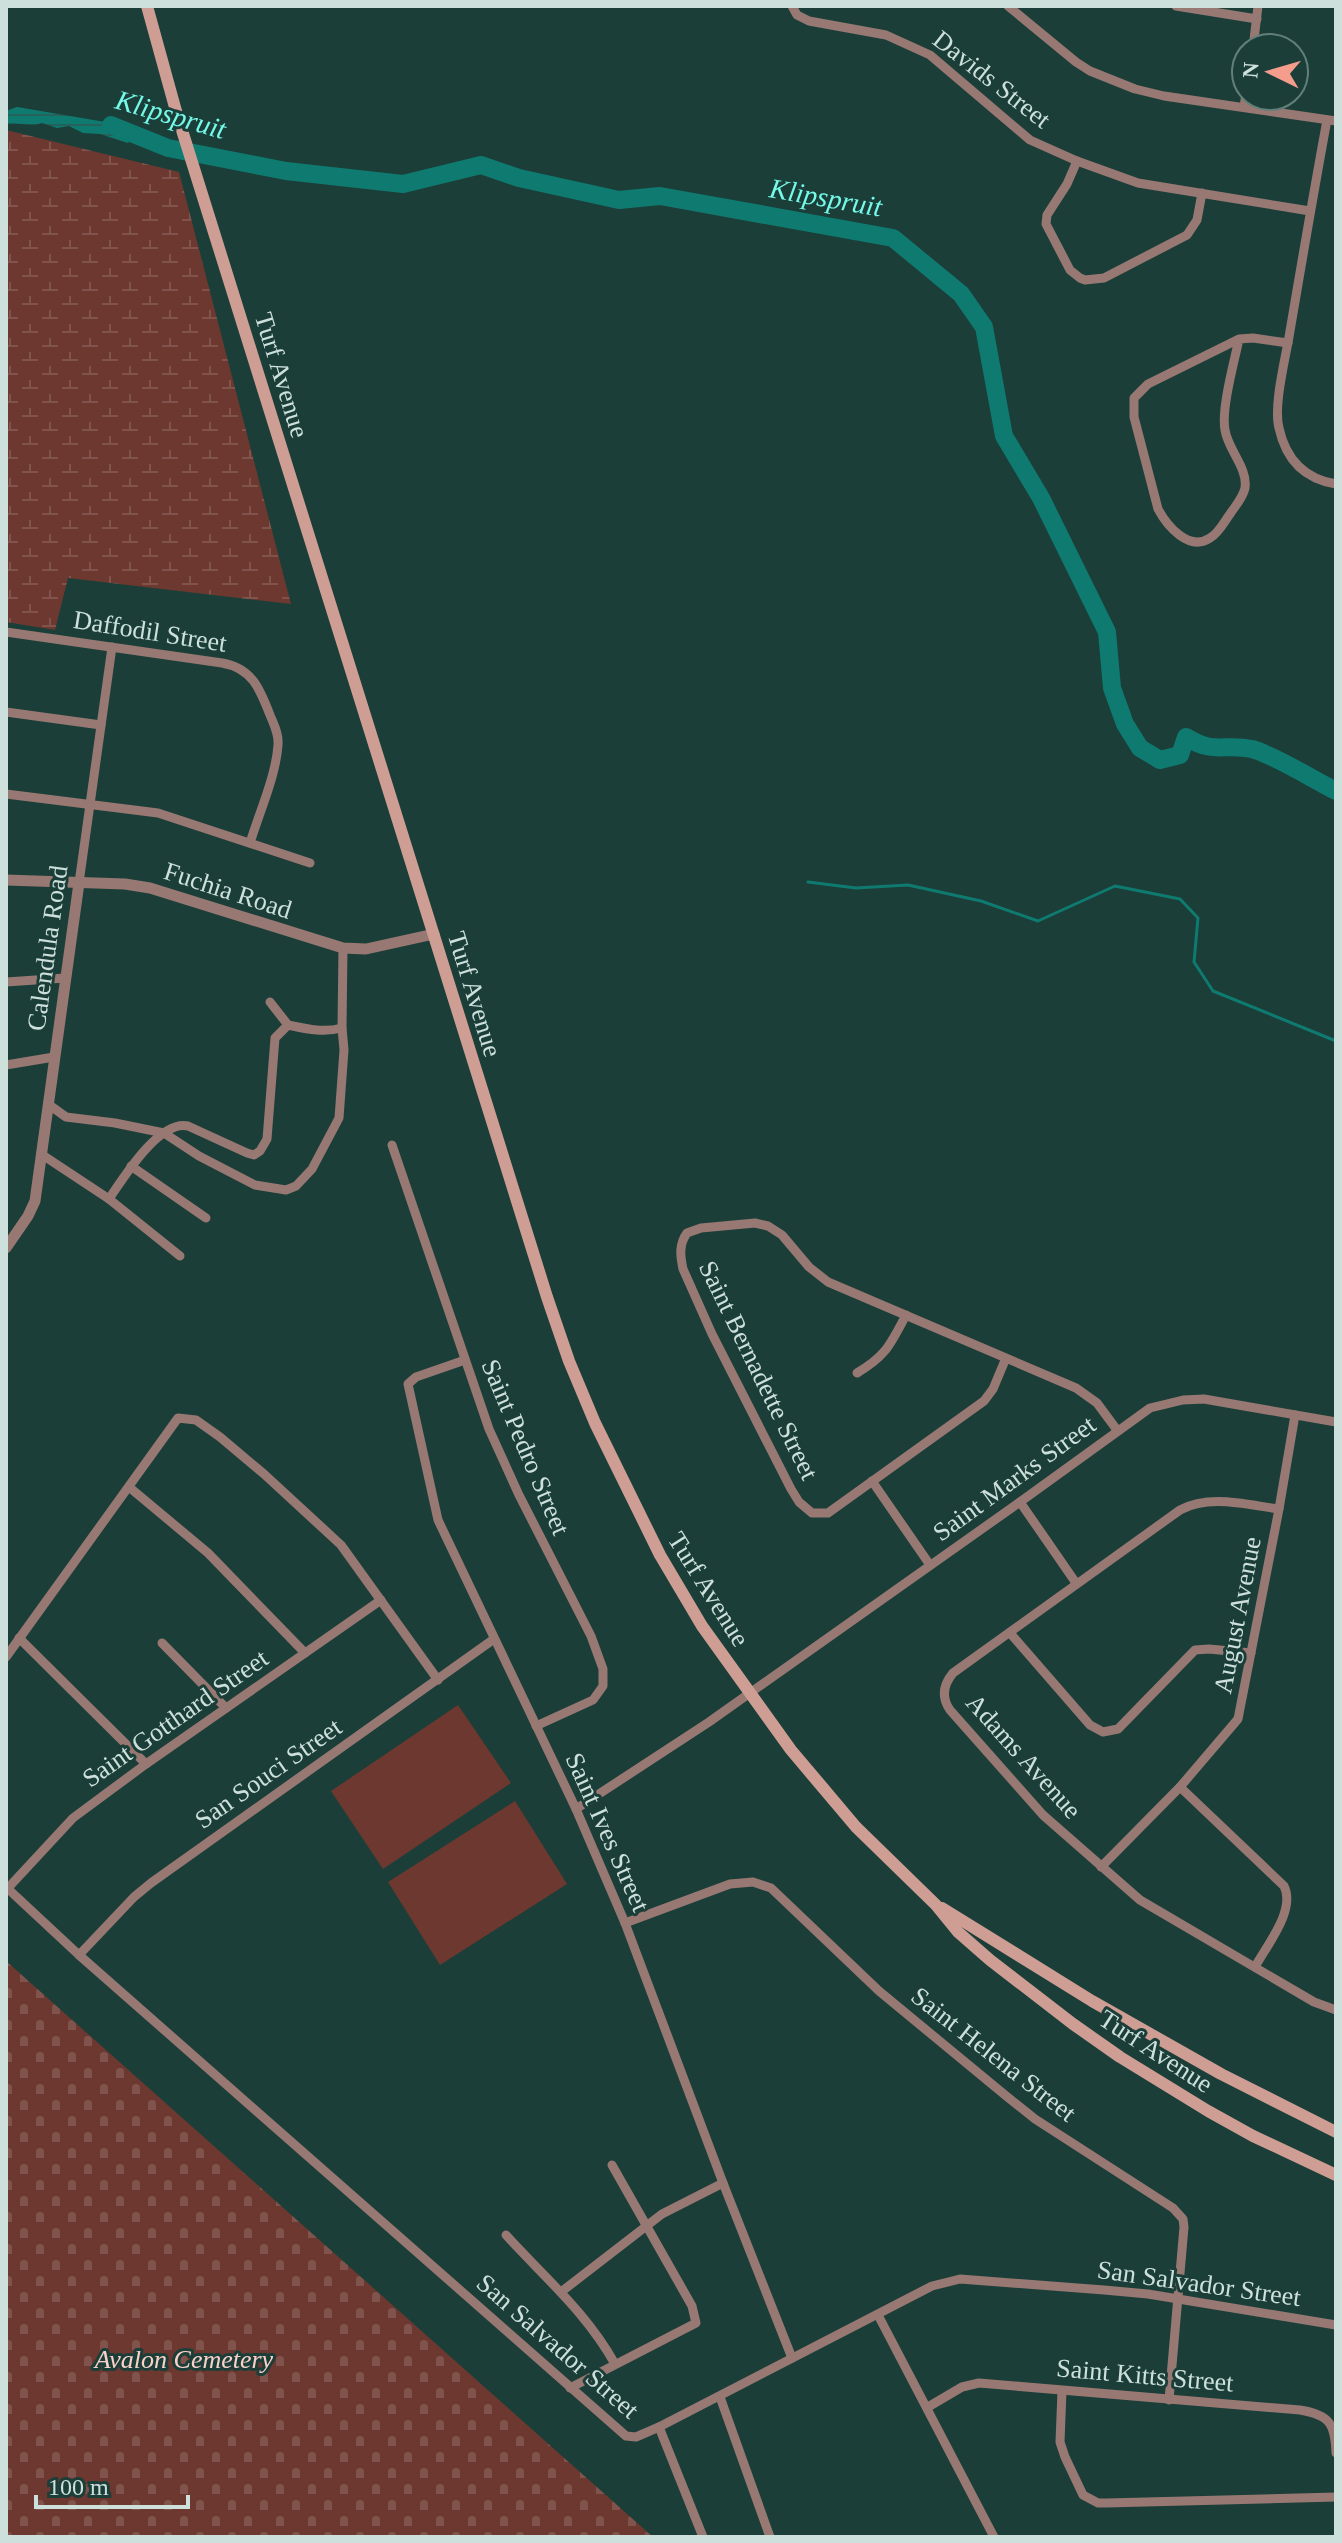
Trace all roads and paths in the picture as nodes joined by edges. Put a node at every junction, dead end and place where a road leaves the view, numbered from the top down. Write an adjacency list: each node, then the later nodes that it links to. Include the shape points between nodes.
1 (147, 6): 27 (main road, Turf Avenue)
2 (792, 6): 11 (street, Davids Street, via 809,21 874,32 918,48 1030,140)
3 (1008, 6): 8 (street, via 1090,71 1150,93)
4 (1176, 6): 6 (street)
5 (1258, 6): 6 (street)
6 (1257, 19): 7 (street)
7 (1255, 32)
8 (1230, 105)
9 (1277, 112): 10 (street)
10 (1331, 120): 13 (street)
11 (1077, 161): 12 (street, Davids Street, via 1138,183); 12 (street, via 1046,224 1070,270 1085,280 1104,278 1187,235 1197,220)
12 (1202, 193): 13 (street, Davids Street)
13 (1310, 211): 15 (street)
14 (1239, 339): 14 (street, via 1148,384 1134,398 1134,417 1158,509 1187,540 1213,536 1244,491 1244,476 1224,426); 15 (street)
15 (1288, 343): 16 (street, via 1278,409 1283,441 1301,470)
16 (1336, 484)
17 (6, 632): 18 (street, Daffodil Street)
18 (112, 647): 20 (street, Calendula Road); 23 (street, Daffodil Street, via 230,664 256,682 278,742)
19 (6, 712): 20 (street)
20 (101, 725): 22 (street, Calendula Road)
21 (6, 794): 22 (street)
22 (89, 806): 23 (street, via 158,813); 26 (street, Calendula Road)
23 (250, 843): 24 (street)
24 (310, 863)
25 (6, 880): 26 (street, Fuchia Road)
26 (79, 883): 28 (street, Fuchia Road, via 150,888); 29 (street, Calendula Road)
27 (434, 934): 28 (street, Fuchia Road, via 366,949); 67 (main road, Turf Avenue, via 547,1297 595,1423 660,1555)
28 (343, 948): 33 (street)
29 (65, 978): 30 (street); 34 (street, Calendula Road)
30 (6, 982)
31 (270, 1002): 32 (street)
32 (288, 1025): 33 (street, via 317,1031); 37 (street, via 275,1038 267,1139 257,1154 186,1125)
33 (342, 1028): 37 (street, via 339,1118 312,1169 296,1186 286,1190 255,1185)
34 (54, 1057): 35 (street); 36 (street, Calendula Road)
35 (6, 1065)
36 (48, 1104): 37 (street, via 66,1117); 39 (street, Calendula Road)
37 (164, 1133): 40 (street)
38 (392, 1145): 47 (street, Saint Pedro Street)
39 (41, 1154): 41 (street); 43 (street, Calendula Road, via 32,1209)
40 (131, 1166): 41 (street); 42 (street)
41 (109, 1199): 44 (street)
42 (206, 1218)
43 (6, 1248)
44 (180, 1256)
45 (906, 1315): 46 (street, Saint Bernadette Street); 48 (street, via 886,1352); 52 (street, Saint Bernadette Street, via 828,1282 768,1226 701,1228 687,1233 681,1243 688,1284 799,1502 812,1513 828,1513)
46 (1006, 1358): 51 (street, Saint Bernadette Street, via 1087,1395); 52 (street, via 984,1401)
47 (465, 1360): 61 (street, Saint Ives Street, via 412,1379 408,1390 438,1520); 69 (street, Saint Pedro Street, via 494,1442 591,1636 604,1675 593,1700)
48 (857, 1373)
49 (1295, 1415): 50 (street, Saint Marks Street); 51 (street, Saint Marks Street, via 1183,1400 1150,1408); 55 (street, August Avenue)
50 (1336, 1422)
51 (1117, 1430): 54 (street, Saint Marks Street)
52 (872, 1481): 56 (street)
53 (129, 1487): 58 (street, via 178,1418 191,1419 264,1474 341,1545); 60 (street); 63 (street, via 208,1553)
54 (1020, 1502): 56 (street, Saint Marks Street); 57 (street)
55 (1279, 1509): 57 (street, Adams Avenue, via 1195,1503); 64 (street, August Avenue)
56 (930, 1565): 67 (street, Saint Marks Street)
57 (1076, 1583): 59 (street, Adams Avenue)
58 (381, 1600): 63 (street, Saint Gotthard Street); 66 (street)
59 (1010, 1633): 64 (street, via 1090,1725 1103,1732 1118,1729 1195,1650); 73 (street, Adams Avenue, via 953,1673 944,1688 946,1705 1020,1791)
60 (19, 1638): 65 (street); 70 (street)
61 (494, 1639): 66 (street, San Souci Street); 69 (street, Saint Ives Street)
62 (162, 1643): 68 (street)
63 (305, 1653): 68 (street, Saint Gotthard Street)
64 (1251, 1653): 71 (street, August Avenue, via 1238,1719)
65 (6, 1657)
66 (438, 1680): 77 (street, San Souci Street, via 151,1883)
67 (750, 1693): 72 (street, Saint Marks Street); 75 (main road, Turf Avenue, via 817,1783)
68 (226, 1708): 70 (street, Saint Gotthard Street)
69 (536, 1726): 72 (street, Saint Ives Street)
70 (146, 1764): 74 (street, Saint Gotthard Street, via 73,1818)
71 (1180, 1787): 73 (street, August Avenue); 78 (street, via 1287,1892 1286,1912)
72 (576, 1809): 76 (street, Saint Ives Street)
73 (1101, 1867): 78 (street, Adams Avenue, via 1149,1906)
74 (7, 1888): 77 (street, San Salvador Street)
75 (936, 1905): 80 (main road, Turf Avenue, via 1221,2074); 82 (main road, Turf Avenue, via 990,1960 1120,2057 1208,2111)
76 (625, 1923): 83 (street, Saint Ives Street); 87 (street, Saint Helena Street, via 743,1881 771,1888 887,1998 1035,2119 1173,2208 1184,2227)
77 (79, 1955): 92 (street, San Salvador Street)
78 (1255, 1967): 79 (street, Adams Avenue)
79 (1336, 2010)
80 (1336, 2132)
81 (612, 2165): 84 (street)
82 (1336, 2175)
83 (723, 2183): 84 (street); 90 (street, Saint Ives Street)
84 (647, 2226): 86 (street); 91 (street, via 692,2306 696,2323)
85 (506, 2235): 86 (street)
86 (561, 2292): 91 (street, via 592,2326)
87 (1180, 2299): 88 (street, San Salvador Street, via 951,2279); 89 (street, San Salvador Street); 95 (street, Saint Helena Street)
88 (878, 2315): 90 (street, San Salvador Street); 96 (street)
89 (1336, 2325)
90 (792, 2358): 94 (street, San Salvador Street)
91 (615, 2364): 92 (street)
92 (570, 2388): 97 (street, San Salvador Street, via 626,2436)
93 (1062, 2391): 95 (street, Saint Kitts Street); 96 (street, Saint Kitts Street, via 979,2383); 99 (street, via 1062,2449 1077,2486 1090,2500)
94 (720, 2397): 97 (street, San Salvador Street); 101 (street)
95 (1169, 2400): 98 (street, Saint Kitts Street, via 1311,2412 1332,2426)
96 (928, 2407): 102 (street)
97 (659, 2427): 100 (street)
98 (1336, 2453)
99 (1336, 2497)
100 (703, 2537)
101 (770, 2537)
102 (994, 2537)

